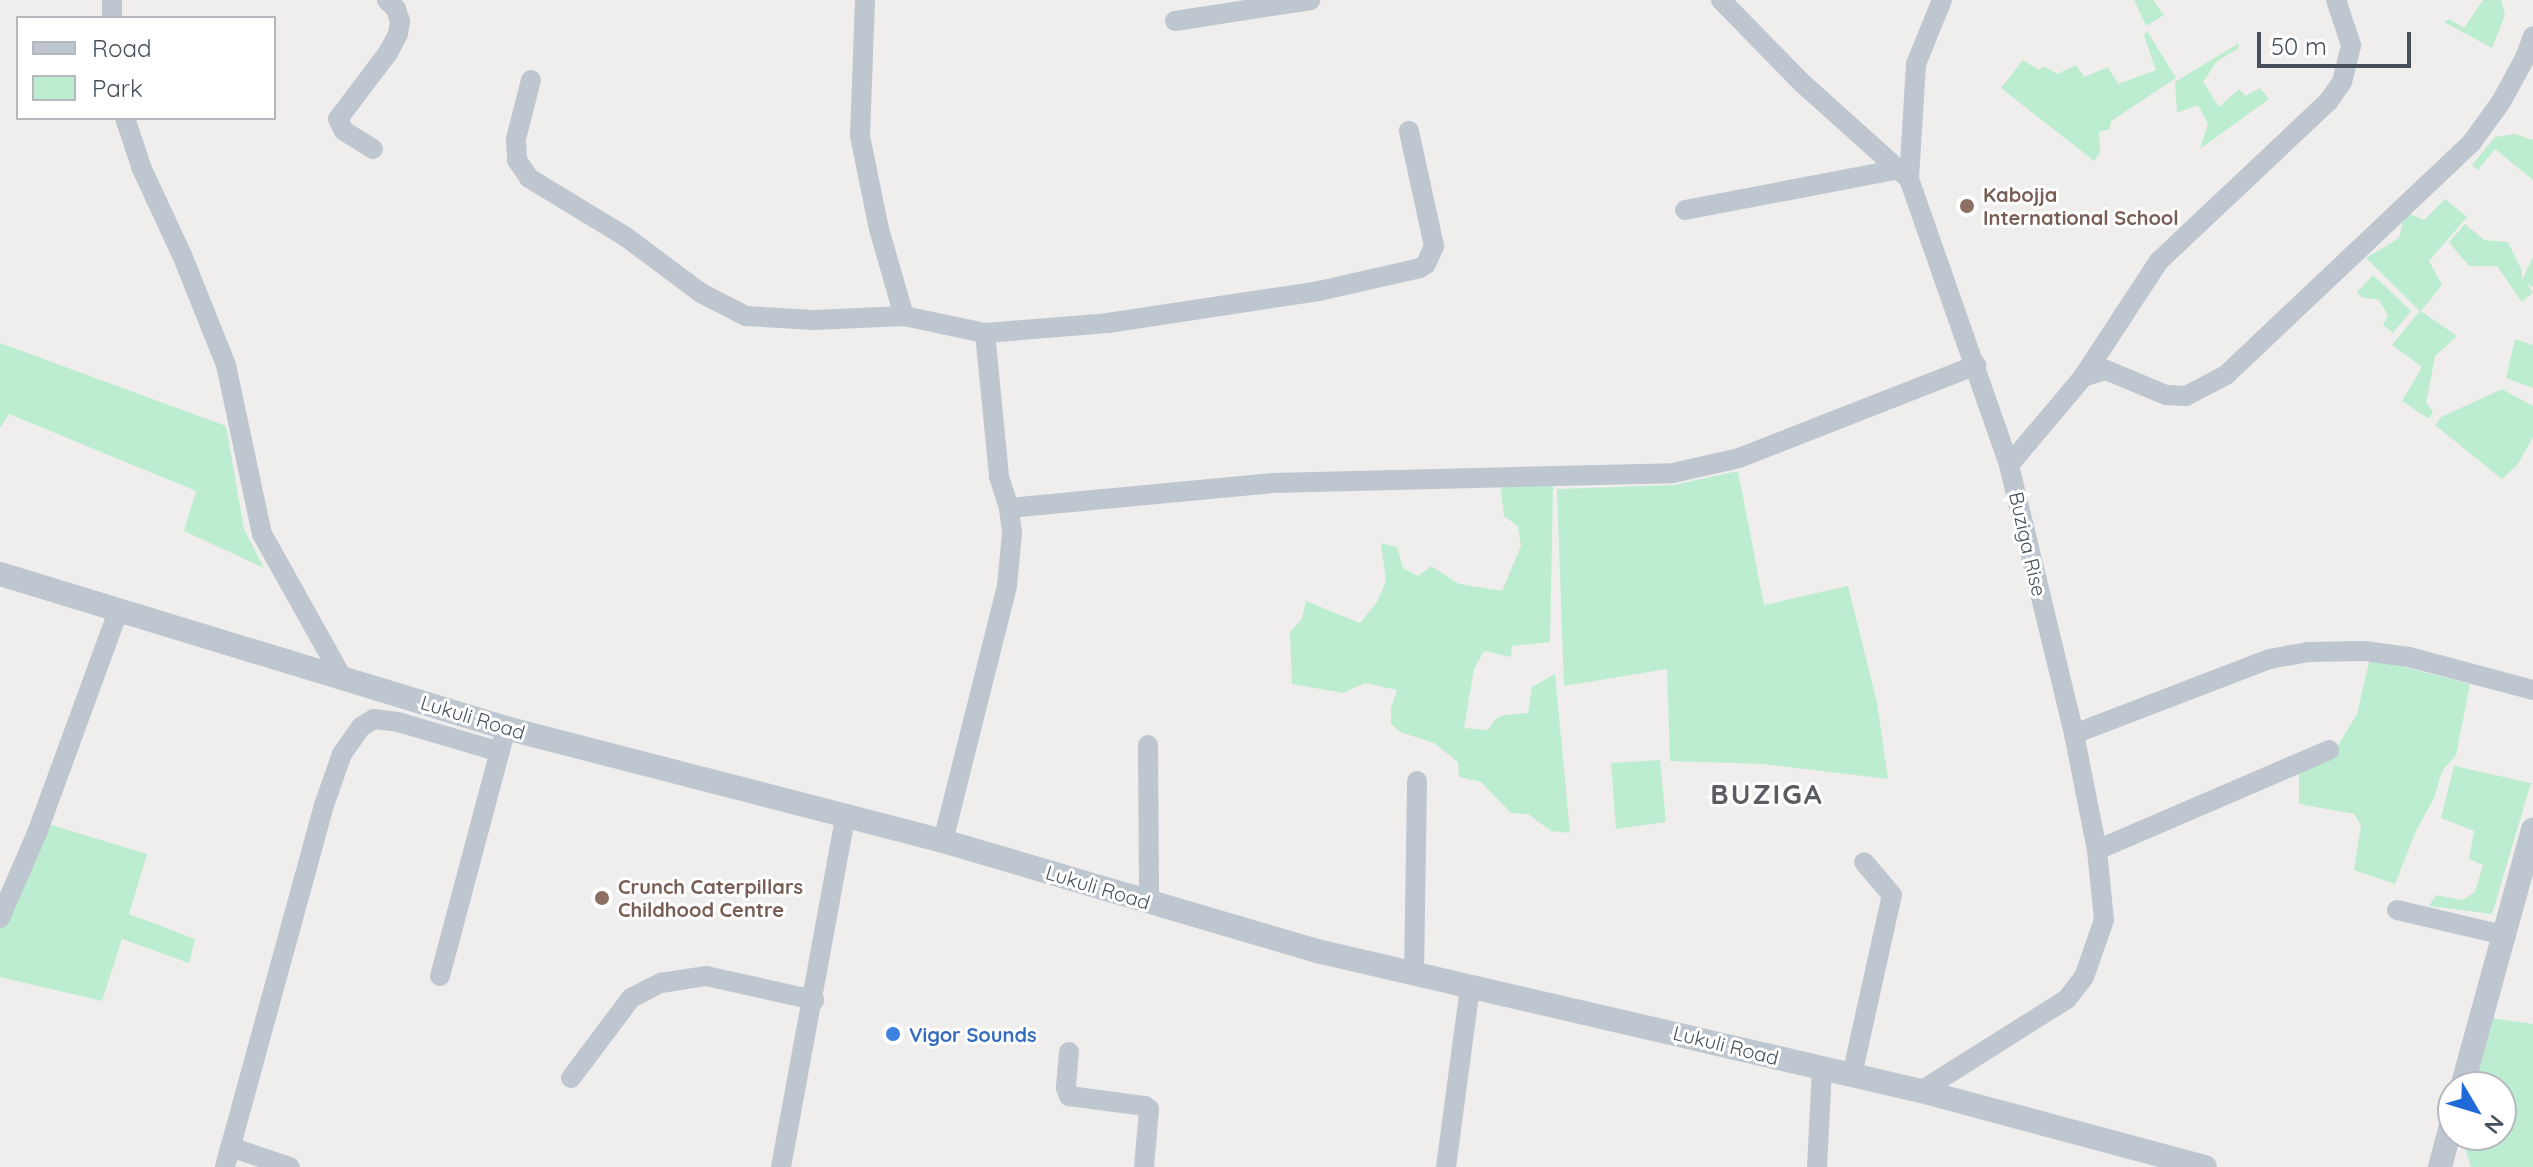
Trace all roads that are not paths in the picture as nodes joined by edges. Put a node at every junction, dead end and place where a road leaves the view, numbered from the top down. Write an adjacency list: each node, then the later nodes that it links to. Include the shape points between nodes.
1 (387, 0): 12 (street, via 400,21 398,34 338,119 344,131)
2 (865, 0): 15 (street, via 860,136)
3 (1310, 0): 7 (street)
4 (1721, 0): 13 (street, Buziga Rise)
5 (1942, 0): 13 (street, via 1916,64)
6 (2336, 0): 18 (street, via 2351,45 2342,82 2328,102 2159,261)
7 (1175, 21)
8 (2533, 36): 18 (street, via 2501,102 2472,142 2226,375 2186,396 2166,395 2106,370)
9 (531, 80): 15 (street, via 516,139 517,160 529,178 626,237 701,293 746,316)
10 (126, 120): 23 (street, via 226,365 262,534)
11 (1409, 131): 16 (street, via 1434,246 1420,268 1319,291 1108,323)
12 (373, 149)
13 (1902, 174): 14 (street); 17 (street, Buziga Rise)
14 (1685, 210)
15 (904, 316): 16 (street)
16 (985, 333): 20 (street, via 999,477)
17 (1976, 365): 19 (street, Buziga Rise); 20 (street, via 1739,458 1673,473 1273,483)
18 (2083, 377): 19 (street)
19 (2009, 465): 25 (street, Buziga Rise)
20 (1009, 508): 32 (street, via 1007,586)
21 (0, 574): 22 (street, Lukuli Road)
22 (119, 609): 23 (street, Lukuli Road); 38 (street)
23 (342, 677): 26 (street, Lukuli Road)
24 (2533, 690): 25 (street, via 2409,657 2307,652 2269,659)
25 (2074, 734): 33 (street, Buziga Rise)
26 (503, 740): 30 (street, Lukuli Road); 41 (street); 50 (street, via 374,719 361,727 342,754)
27 (1148, 745): 36 (street)
28 (2329, 750): 33 (street)
29 (1417, 781): 40 (street)
30 (846, 814): 32 (street, Lukuli Road); 43 (street)
31 (2533, 830): 35 (street)
32 (943, 841): 36 (street, Lukuli Road)
33 (2097, 850): 49 (street, Buziga Rise, via 2104,920 2084,977 2067,999)
34 (1864, 862): 47 (street, via 1892,895)
35 (2526, 882): 39 (street)
36 (1149, 902): 40 (street, Lukuli Road)
37 (2397, 910): 39 (street)
38 (0, 918)
39 (2504, 935): 46 (street)
40 (1414, 974): 42 (street, Lukuli Road)
41 (440, 976)
42 (1470, 988): 45 (street, Lukuli Road); 55 (street)
43 (814, 1000): 48 (street, via 706,976 661,983 631,998); 53 (street)
44 (1069, 1052): 54 (street, via 1069,1096 1149,1109)
45 (1822, 1069): 47 (street, Lukuli Road); 56 (street)
46 (2466, 1071)
47 (1852, 1075): 49 (street, Lukuli Road)
48 (571, 1078)
49 (1921, 1091): 51 (street, Lukuli Road)
50 (228, 1157): 52 (street)
51 (2139, 1159): 57 (street, Lukuli Road)
52 (290, 1167)
53 (781, 1167)
54 (1144, 1167)
55 (1446, 1167)
56 (1817, 1167)
57 (2205, 1167)

